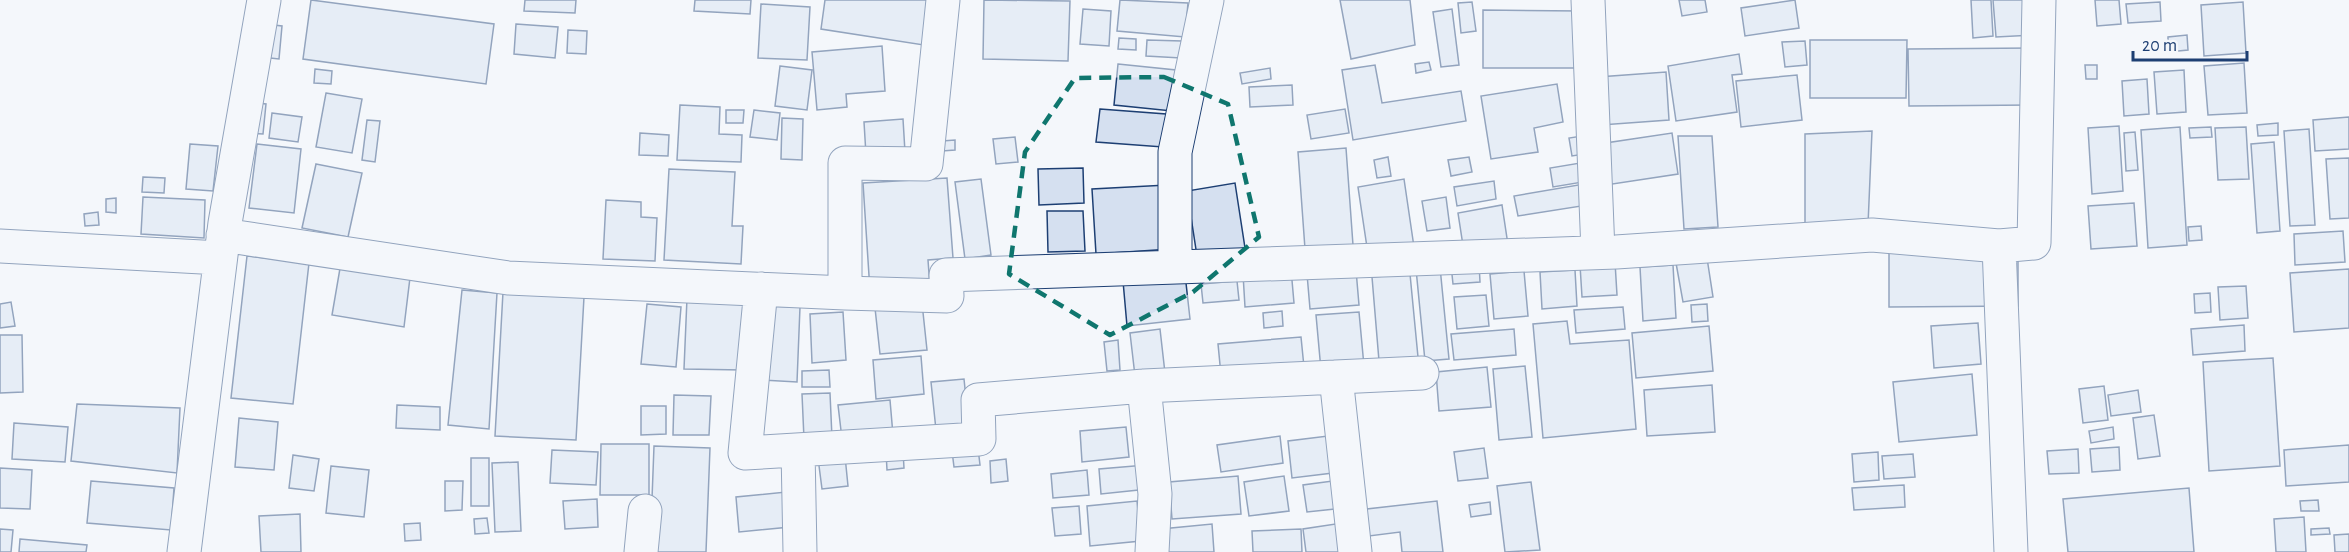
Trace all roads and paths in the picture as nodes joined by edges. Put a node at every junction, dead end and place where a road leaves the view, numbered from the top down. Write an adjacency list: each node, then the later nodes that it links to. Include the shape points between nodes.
1 (264, 0): 8 (street)
2 (943, 0): 12 (street, via 926,164 845,163)
3 (1207, 0): 10 (street, via 1175,152)
4 (1588, 0): 9 (street)
5 (2039, 0): 7 (street, via 2034,243)
6 (0, 246): 8 (street)
7 (1999, 246): 9 (street, via 1872,235); 23 (street)
8 (222, 247): 11 (street, via 508,278); 18 (street)
9 (1598, 252): 10 (street)
10 (1175, 267): 12 (street, via 946,275 947,296)
11 (761, 289): 12 (street); 16 (street, via 745,453)
12 (845, 293)
13 (1422, 373): 14 (street)
14 (1336, 377): 15 (street); 22 (street)
15 (1144, 386): 16 (street, via 978,400 979,439); 21 (street, via 1155,494)
16 (798, 450): 20 (street)
17 (645, 511): 19 (street)
18 (184, 552)
19 (641, 552)
20 (800, 552)
21 (1152, 552)
22 (1355, 552)
23 (2011, 552)

